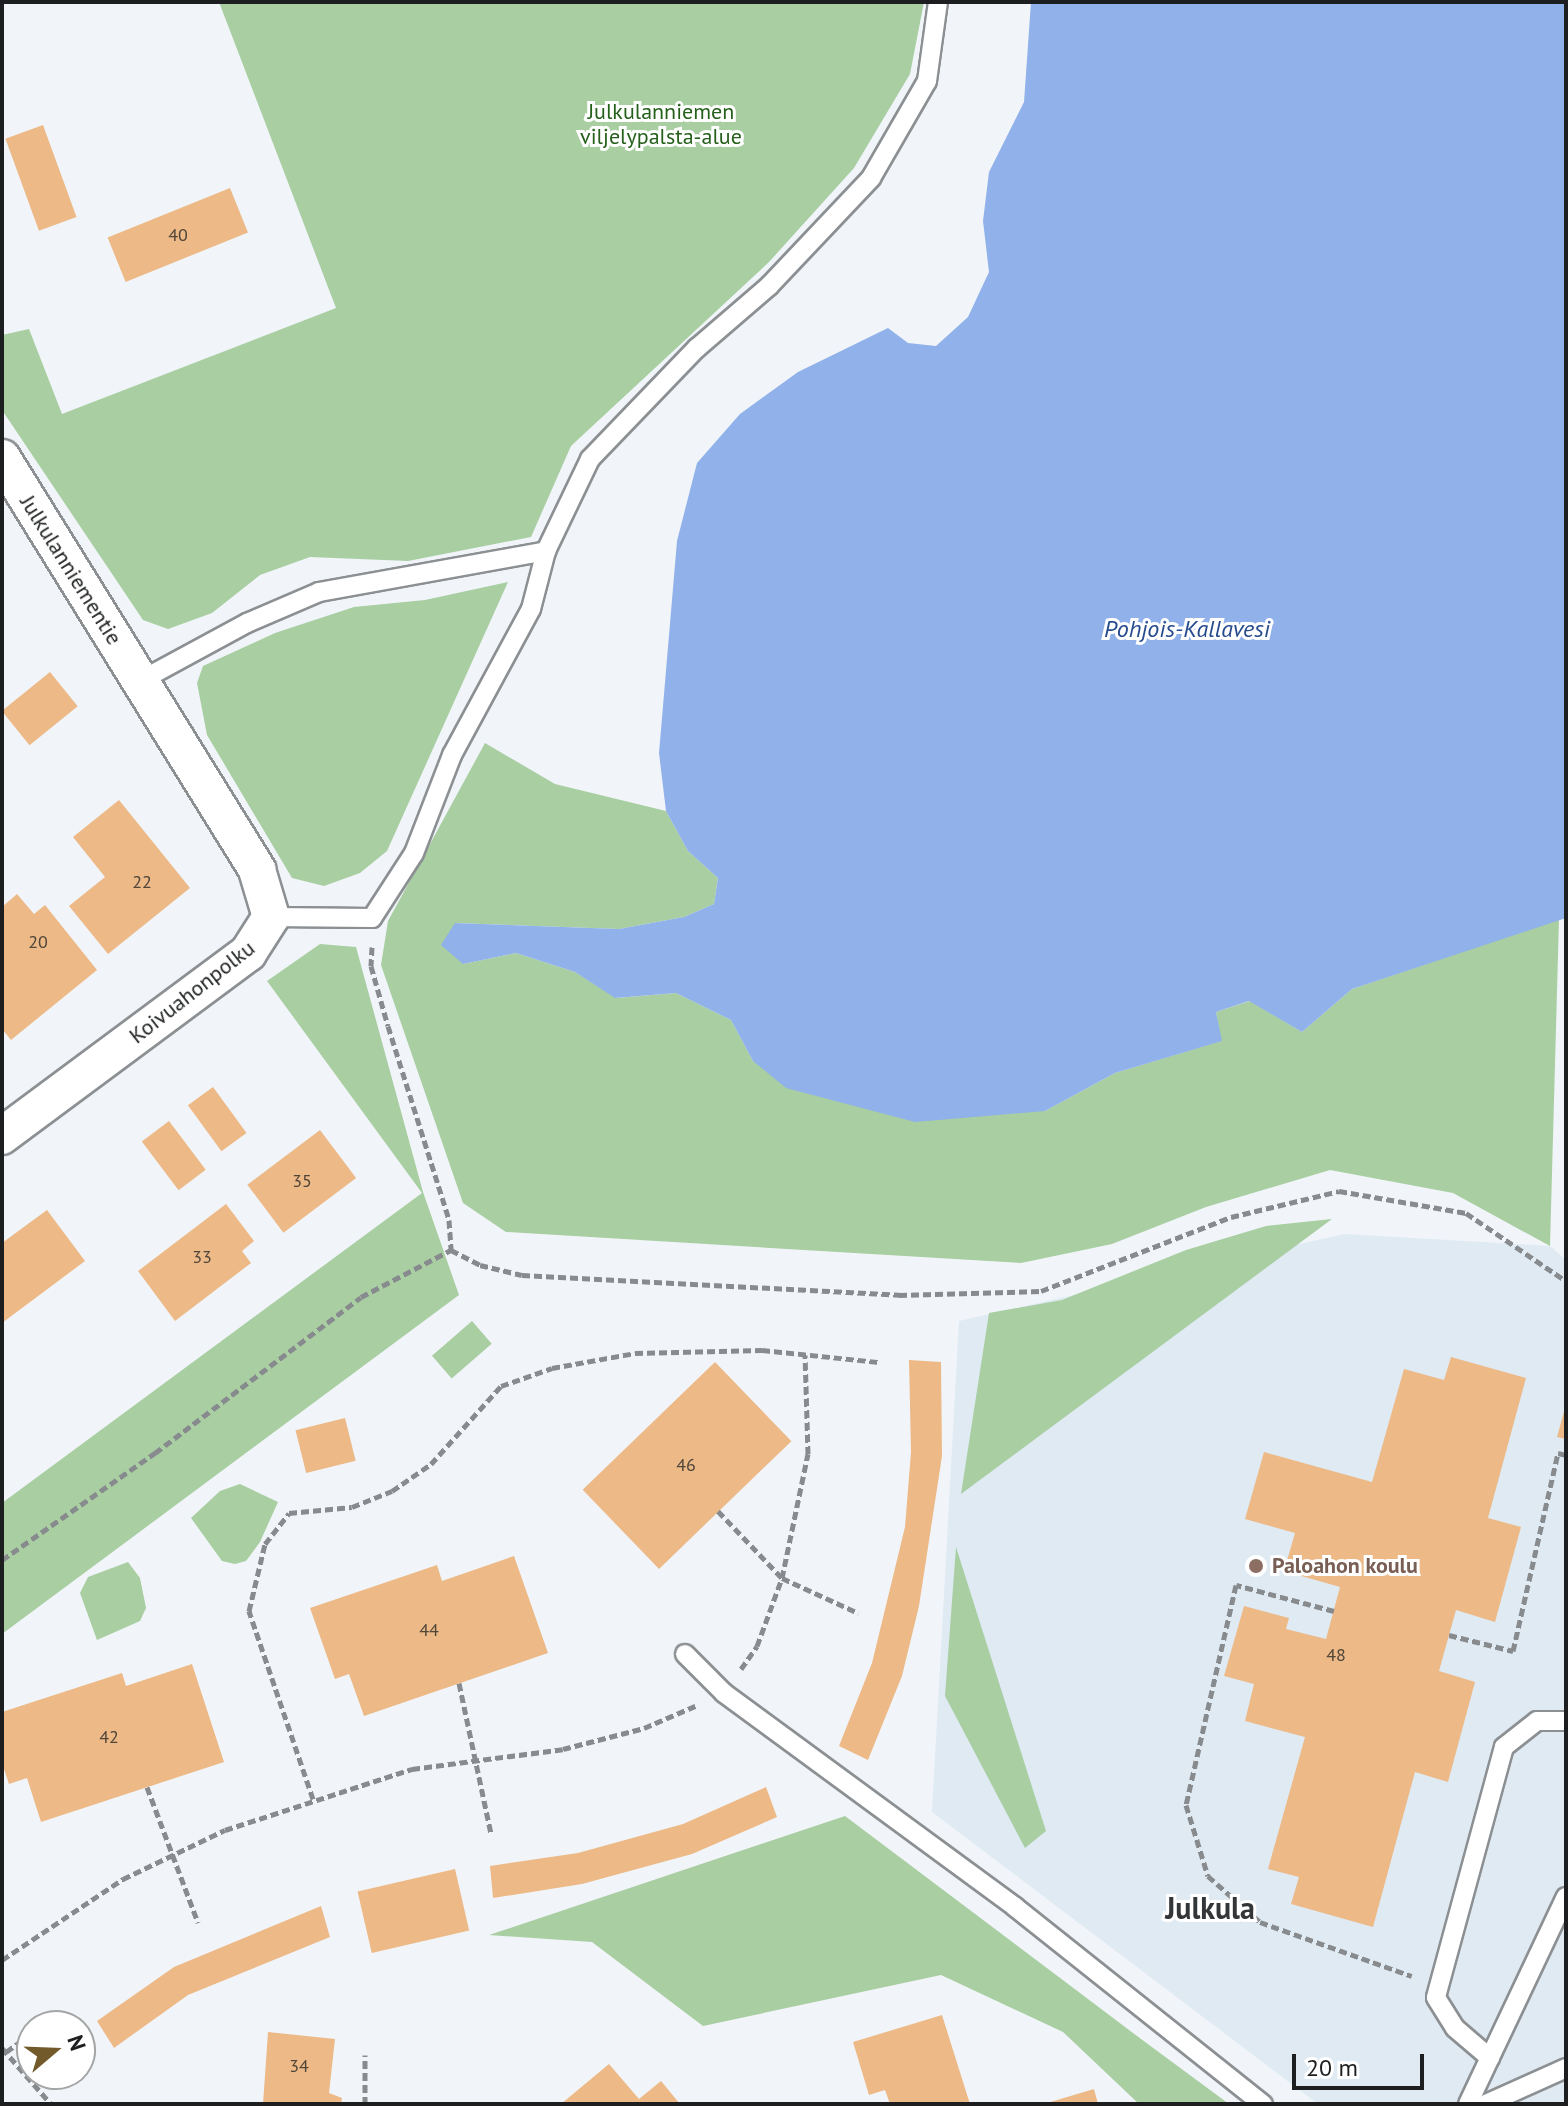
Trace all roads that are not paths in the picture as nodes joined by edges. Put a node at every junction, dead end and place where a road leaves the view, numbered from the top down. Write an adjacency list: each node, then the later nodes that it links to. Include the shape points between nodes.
1 (938, 2): 3 (lane, via 927,81 871,178 769,286 697,348 590,459)
2 (2, 458): 4 (street, Julkulanniementie)
3 (546, 551): 4 (lane, via 319,592 247,623); 5 (lane, via 531,609 452,755 414,853 372,918)
4 (140, 681): 5 (street, Koivuahonpolku, via 257,870)
5 (271, 917): 6 (street, Koivuahonpolku, via 248,953)
6 (2, 1136)
7 (685, 1654): 12 (lane, via 724,1693 1015,1907)
8 (1566, 1721): 10 (lane, via 1537,1721 1504,1747 1436,1997 1455,2028)
9 (1566, 1897): 10 (lane)
10 (1490, 2058): 13 (lane)
11 (1566, 2068): 14 (lane)
12 (1263, 2104)
13 (1468, 2104)
14 (1486, 2104)

